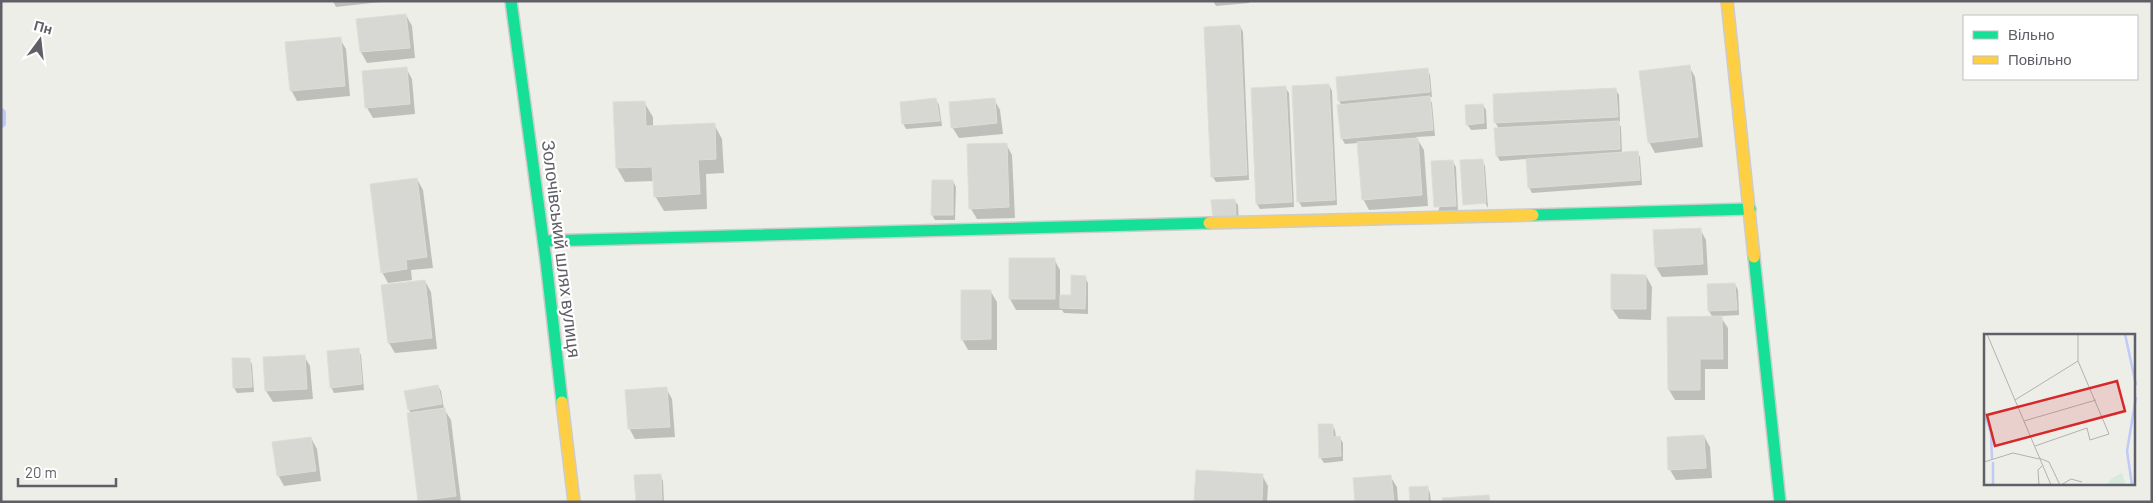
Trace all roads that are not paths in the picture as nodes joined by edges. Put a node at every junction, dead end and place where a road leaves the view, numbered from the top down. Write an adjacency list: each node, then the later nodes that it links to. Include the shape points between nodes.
1 (511, 1): 4 (street, Золочівський шлях вулиця)
2 (1727, 1): 3 (street)
3 (1750, 209): 4 (street); 6 (street)
4 (544, 241): 5 (street, Золочівський шлях вулиця)
5 (574, 502)
6 (1780, 502)

